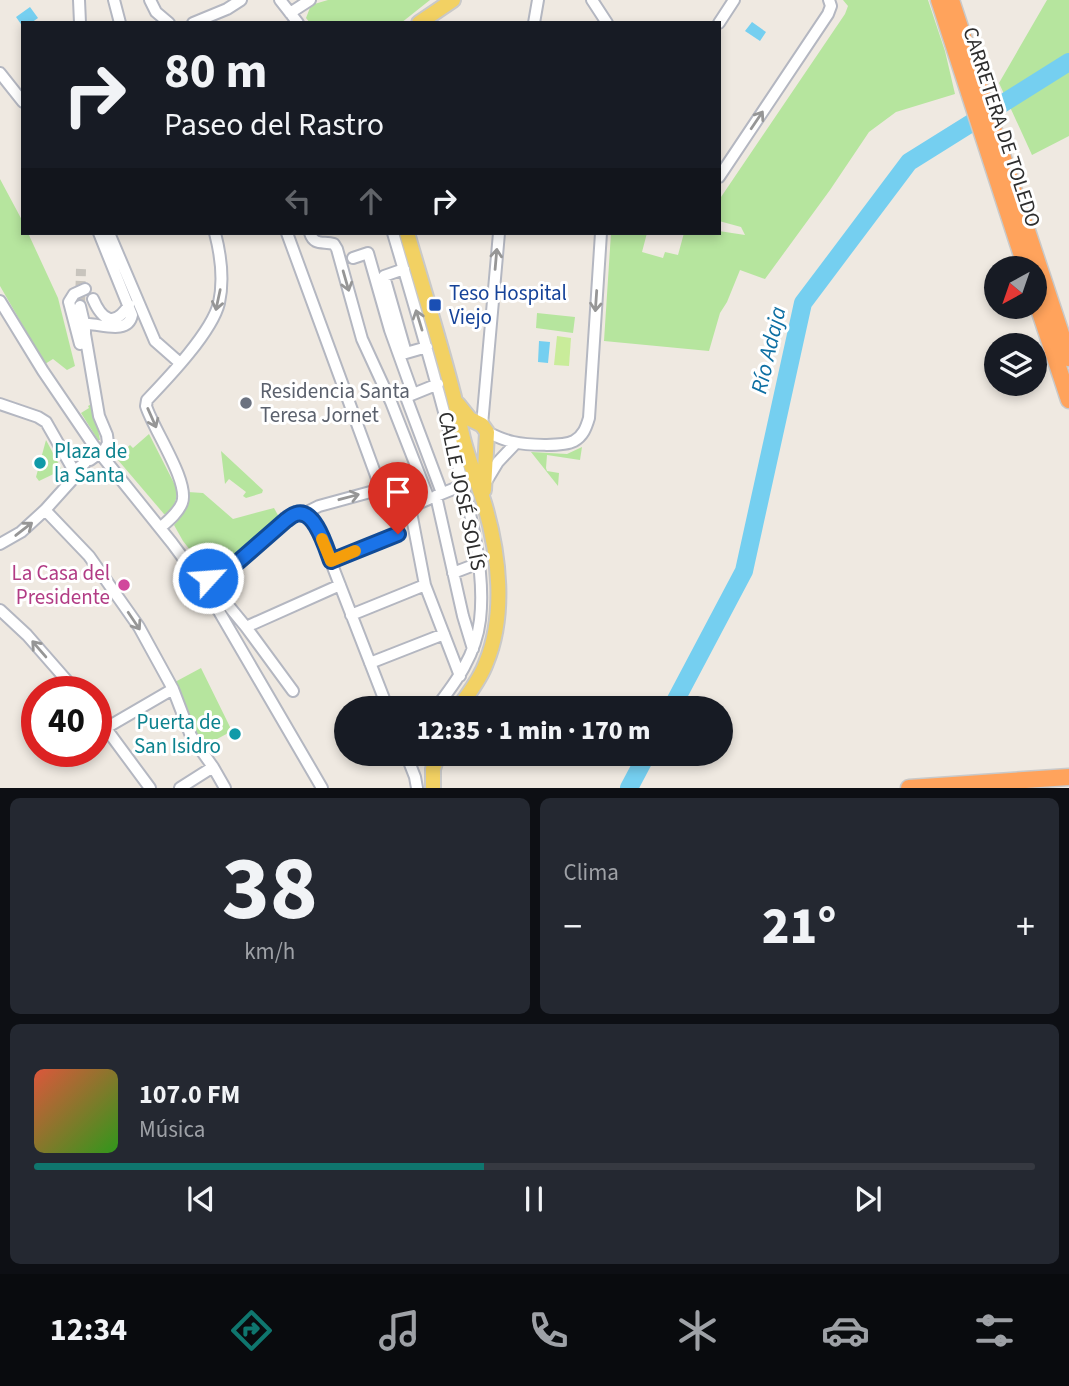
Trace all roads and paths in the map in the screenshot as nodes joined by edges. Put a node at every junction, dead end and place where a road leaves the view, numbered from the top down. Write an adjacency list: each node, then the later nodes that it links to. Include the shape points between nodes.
1 (79, 0): 16 (street)
2 (114, 0): 17 (street)
3 (150, 0): 18 (street)
4 (241, 0): 19 (street)
5 (280, 0): 15 (street)
6 (310, 0): 15 (street)
7 (438, 0): 21 (main road)
8 (453, 0): 22 (main road)
9 (538, 0): 23 (street)
10 (592, 0): 24 (street)
11 (734, 0): 25 (street)
12 (829, 0): 30 (street, one-way to 12, via 828,14)
13 (939, 0): 26 (highway, CARRETERA DE TOLEDO)
14 (951, 0): 26 (highway, CARRETERA DE TOLEDO)
15 (290, 13): 20 (street)
16 (80, 21)
17 (119, 21)
18 (165, 21)
19 (198, 21)
20 (296, 21)
21 (410, 21)
22 (421, 21)
23 (534, 21)
24 (606, 21)
25 (720, 21)
26 (965, 61): 29 (highway, CARRETERA DE TOLEDO)
27 (0, 73): 28 (street)
28 (21, 99)
29 (1000, 168): 40 (highway, CARRETERA DE TOLEDO); 52 (highway, CARRETERA DE TOLEDO)
30 (721, 174)
31 (100, 235): 46 (street)
32 (110, 235): 53 (street, via 155,341)
33 (215, 235): 53 (street, one-way to 53, via 221,260 218,306)
34 (288, 235): 69 (street, one-way to 34, via 373,491 378,481)
35 (311, 235): 66 (street, one-way to 66, via 314,241 334,244 337,249 362,339)
36 (394, 235): 42 (street, CALLE JOSÉ SOLÍS)
37 (408, 235): 58 (main road, via 455,401)
38 (499, 235): 58 (street, one-way to 38)
39 (601, 235): 59 (street, one-way to 59, via 586,429 572,442)
40 (1023, 256)
41 (353, 258): 55 (street, via 368,253)
42 (404, 269): 50 (street, CALLE JOSÉ SOLÍS, one-way to 42); 50 (street, via 384,276 406,353)
43 (85, 289): 51 (street, via 69,302)
44 (93, 299): 46 (street, via 109,319 121,315)
45 (0, 301): 62 (street)
46 (128, 305): 49 (street, via 132,315 125,326)
47 (80, 306): 49 (street)
48 (1042, 319): 56 (highway)
49 (85, 327): 51 (street)
50 (427, 347): 54 (street, CALLE JOSÉ SOLÍS)
51 (88, 355): 62 (street, via 108,443)
52 (1069, 358)
53 (180, 363): 70 (street, one-way to 70, via 146,406 184,493 179,508)
54 (438, 384): 55 (street); 64 (street, CALLE JOSÉ SOLÍS)
55 (409, 395): 66 (street)
56 (1069, 400)
57 (0, 404): 63 (street, via 46,422)
58 (475, 426): 59 (street); 60 (main road); 61 (main road)
59 (516, 443): 65 (street)
60 (485, 450): 61 (main road); 65 (main road)
61 (468, 454): 67 (main road)
62 (91, 459): 63 (street); 70 (street)
63 (74, 471): 68 (street, via 72,480)
64 (463, 485): 66 (street); 74 (street, CALLE JOSÉ SOLÍS)
65 (484, 485): 67 (main road)
66 (436, 496): 75 (street); 78 (street, via 410,507)
67 (485, 506): 92 (main road, via 496,562 495,635 485,666)
68 (45, 510): 72 (street, one-way to 68); 88 (street, one-way to 88, via 89,556 139,627)
69 (303, 514): 73 (street, via 317,526); 76 (street, via 286,520 223,575 208,578)
70 (160, 528): 76 (street)
71 (398, 534): 73 (street)
72 (0, 544)
73 (331, 561): 77 (street)
74 (480, 563): 75 (street); 84 (street, CALLE JOSÉ SOLÍS, via 480,622)
75 (453, 573): 84 (street)
76 (196, 574): 79 (street)
77 (340, 585): 81 (street); 82 (street)
78 (425, 585): 81 (street); 83 (street)
79 (206, 589): 82 (street, via 218,593); 104 (street)
80 (0, 610): 86 (street, one-way to 80)
81 (351, 615): 85 (street)
82 (246, 627): 89 (street)
83 (444, 634): 85 (street); 87 (street)
84 (473, 649): 87 (street, CALLE JOSÉ SOLÍS)
85 (370, 663): 90 (street)
86 (63, 676)
87 (460, 676): 91 (street, CALLE JOSÉ SOLÍS)
88 (173, 689): 93 (street); 95 (street, via 191,736)
89 (293, 691)
90 (383, 696)
91 (445, 696)
92 (467, 696)
93 (112, 725)
94 (112, 736): 101 (street)
95 (213, 766): 102 (street); 103 (street)
96 (413, 766): 100 (street)
97 (418, 766): 100 (street)
98 (433, 766): 100 (main road)
99 (1069, 777): 105 (highway)
100 (424, 783)
101 (150, 788)
102 (180, 788)
103 (225, 788)
104 (322, 788)
105 (909, 788)

